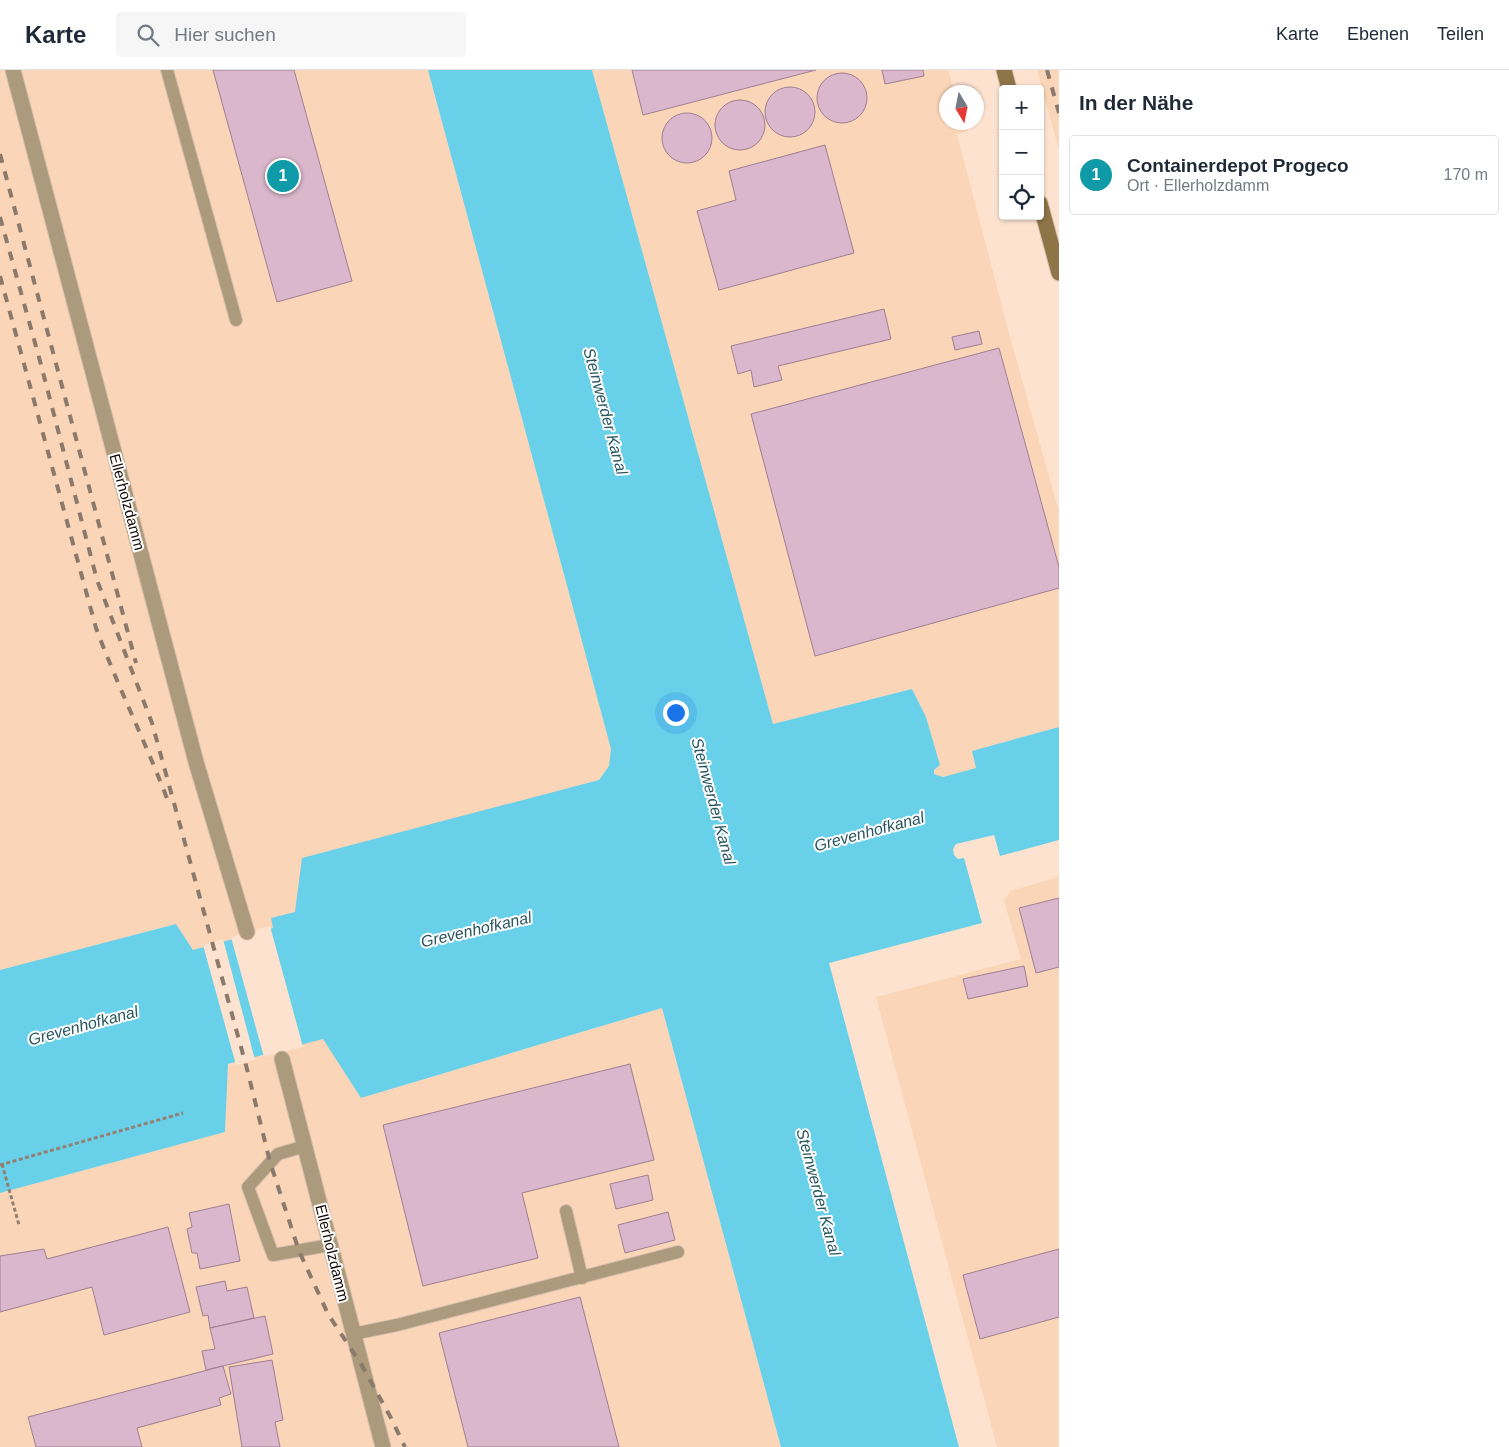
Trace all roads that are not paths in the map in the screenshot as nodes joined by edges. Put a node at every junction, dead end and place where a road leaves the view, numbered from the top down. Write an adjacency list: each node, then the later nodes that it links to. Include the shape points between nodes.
1 (13, 70): 8 (street, Ellerholzdamm, via 194,752)
2 (166, 70): 7 (lane)
3 (1004, 70): 4 (street)
4 (1008, 85)
5 (1044, 218): 6 (street)
6 (1059, 273)
7 (236, 320)
8 (246, 932)
9 (282, 1058): 10 (street, Ellerholzdamm)
10 (305, 1146): 12 (street, Ellerholzdamm); 12 (lane, via 278,1154 248,1187 273,1255)
11 (566, 1211): 14 (lane)
12 (330, 1245): 15 (street, Ellerholzdamm)
13 (678, 1252): 14 (lane)
14 (582, 1278): 15 (lane)
15 (353, 1334): 16 (street, Ellerholzdamm)
16 (383, 1447)

